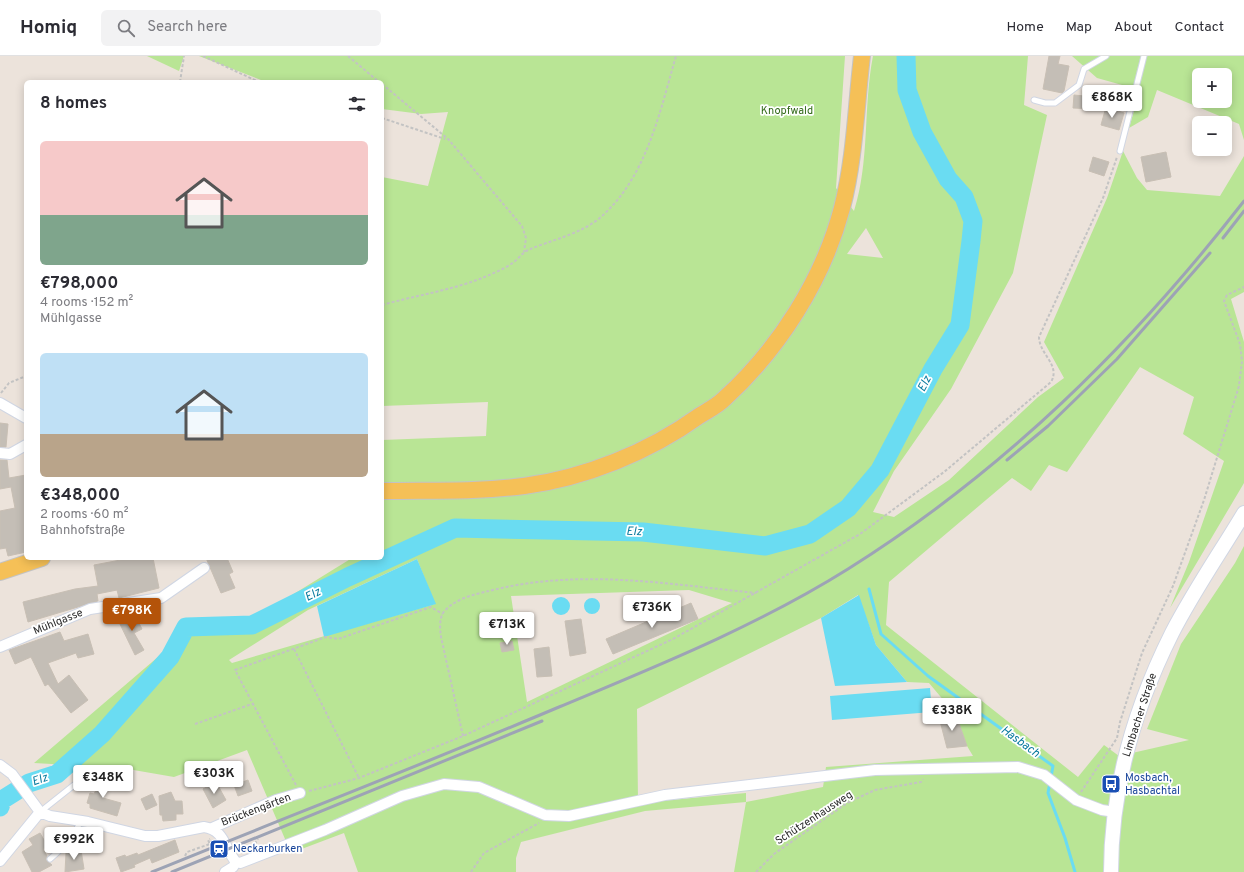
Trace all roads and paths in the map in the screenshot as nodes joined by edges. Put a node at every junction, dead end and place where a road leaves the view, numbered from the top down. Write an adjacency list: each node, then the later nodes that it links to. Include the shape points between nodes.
1 (184, 56): 8 (path)
2 (203, 56): 9 (path)
3 (348, 56): 10 (path)
4 (676, 56): 16 (path, via 647,148 637,169 620,194 601,216 581,229)
5 (862, 56): 25 (main road, via 851,164 842,208 830,245 813,282 793,316 761,361 723,400 675,433 626,456 562,478 524,486 489,489)
6 (1106, 56): 12 (lane, via 1084,69 1079,85 1055,103)
7 (1144, 56): 15 (lane)
8 (180, 80)
9 (255, 80)
10 (377, 80)
11 (384, 86): 14 (path)
12 (1034, 100)
13 (384, 119): 14 (path)
14 (448, 139): 16 (path, via 522,226 526,238)
15 (1120, 151): 30 (path, via 1102,198 1039,337 1040,345 1054,369 1055,376 1051,382 944,472 860,534)
16 (524, 252): 18 (path, via 506,268 469,283)
17 (1244, 287): 42 (path, via 1227,295 1224,301 1240,344 1241,376 1204,500 1173,586 1142,653 1117,738)
18 (384, 304)
19 (24, 376): 20 (path, via 9,383)
20 (0, 394)
21 (0, 403): 22 (street)
22 (24, 417)
23 (24, 446): 24 (street, via 10,454)
24 (0, 453)
25 (384, 491)
26 (1244, 513): 44 (main road, Limbacher Straße, via 1173,631 1152,675 1127,746)
27 (36, 560): 29 (main road)
28 (204, 568): 32 (street, Mühlgasse, via 161,598 90,609)
29 (0, 572)
30 (757, 593): 31 (path, via 634,579 574,578 514,584 474,594 459,601); 36 (path, via 648,652)
31 (443, 614): 33 (path, via 431,607 338,639 326,638); 36 (path, via 441,637)
32 (0, 647)
33 (294, 648): 34 (path, via 235,670); 39 (path)
34 (252, 704): 35 (path); 41 (path)
35 (195, 724)
36 (462, 736): 39 (path)
37 (0, 765): 43 (street, via 12,774)
38 (927, 768): 42 (street, via 1018,767 1044,775); 45 (street, via 874,770 673,794 569,816); 55 (path, Schützenhausweg, via 921,782 875,790 847,803 774,854)
39 (359, 778): 41 (path)
40 (93, 786): 43 (lane, via 74,785)
41 (300, 793): 47 (street, Brückengärten, via 276,800)
42 (1076, 800): 44 (street)
43 (40, 812): 46 (street, Brückengärten, via 50,816); 51 (street)
44 (1115, 812): 56 (main road, Limbacher Straße)
45 (544, 815): 52 (street, via 479,787 444,784 402,796 325,830 240,863); 54 (path, via 538,824 484,853)
46 (81, 820): 47 (street, Brückengärten, via 145,836); 50 (lane, via 75,834)
47 (212, 828): 52 (street, via 220,834)
48 (210, 844): 49 (path, via 187,852)
49 (185, 856)
50 (50, 859)
51 (0, 861)
52 (236, 862): 53 (street)
53 (224, 872)
54 (471, 872)
55 (756, 872)
56 (1111, 872)

